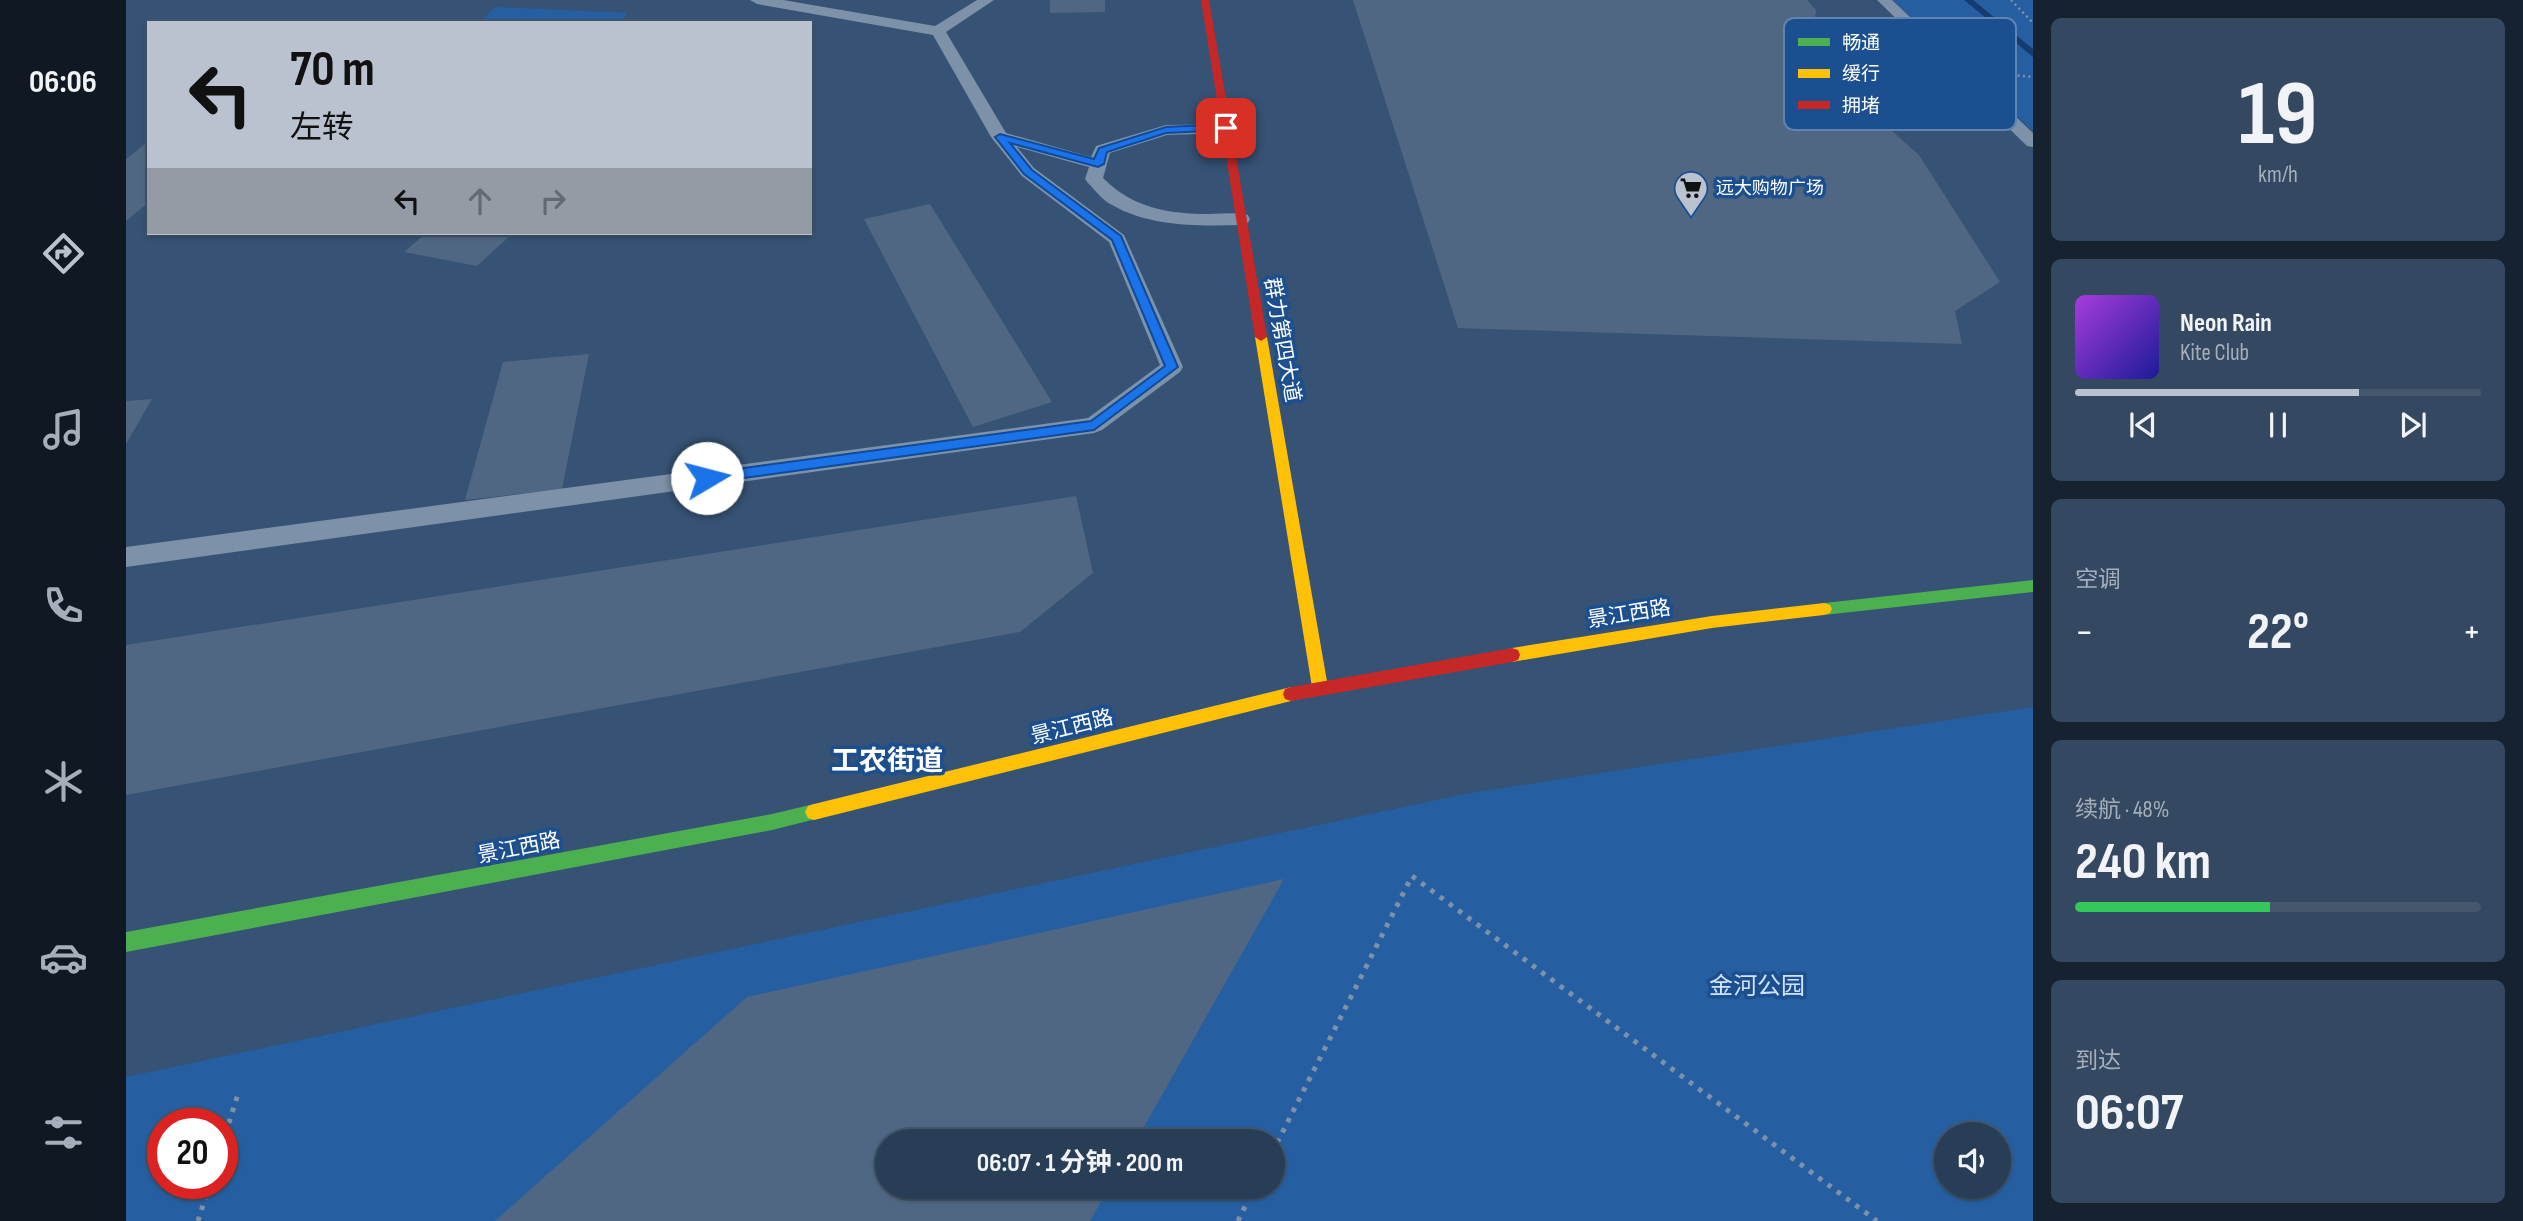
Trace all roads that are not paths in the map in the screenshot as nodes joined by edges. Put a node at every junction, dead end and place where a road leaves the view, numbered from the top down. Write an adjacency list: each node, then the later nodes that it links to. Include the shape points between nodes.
1 (757, 0): 6 (lane)
2 (987, 0): 6 (lane)
3 (1205, 0): 8 (main road, 群力第四大道)
4 (1884, 0): 5 (lane)
5 (1903, 18)
6 (938, 31): 9 (lane)
7 (2016, 126): 10 (lane)
8 (1226, 128): 11 (lane, via 1166,130 1140,136 1102,150); 12 (main road, 群力第四大道)
9 (1000, 137): 11 (lane); 13 (lane, via 1028,172 1117,239 1172,367 1094,425)
10 (2033, 142)
11 (1098, 164): 12 (lane, via 1094,178 1117,200 1193,221)
12 (1241, 219): 15 (main road, 群力第四大道)
13 (126, 557)
14 (2033, 586): 15 (main road, 景江西路, via 1712,622)
15 (1320, 687): 16 (main road, 景江西路, via 772,822)
16 (126, 942)

